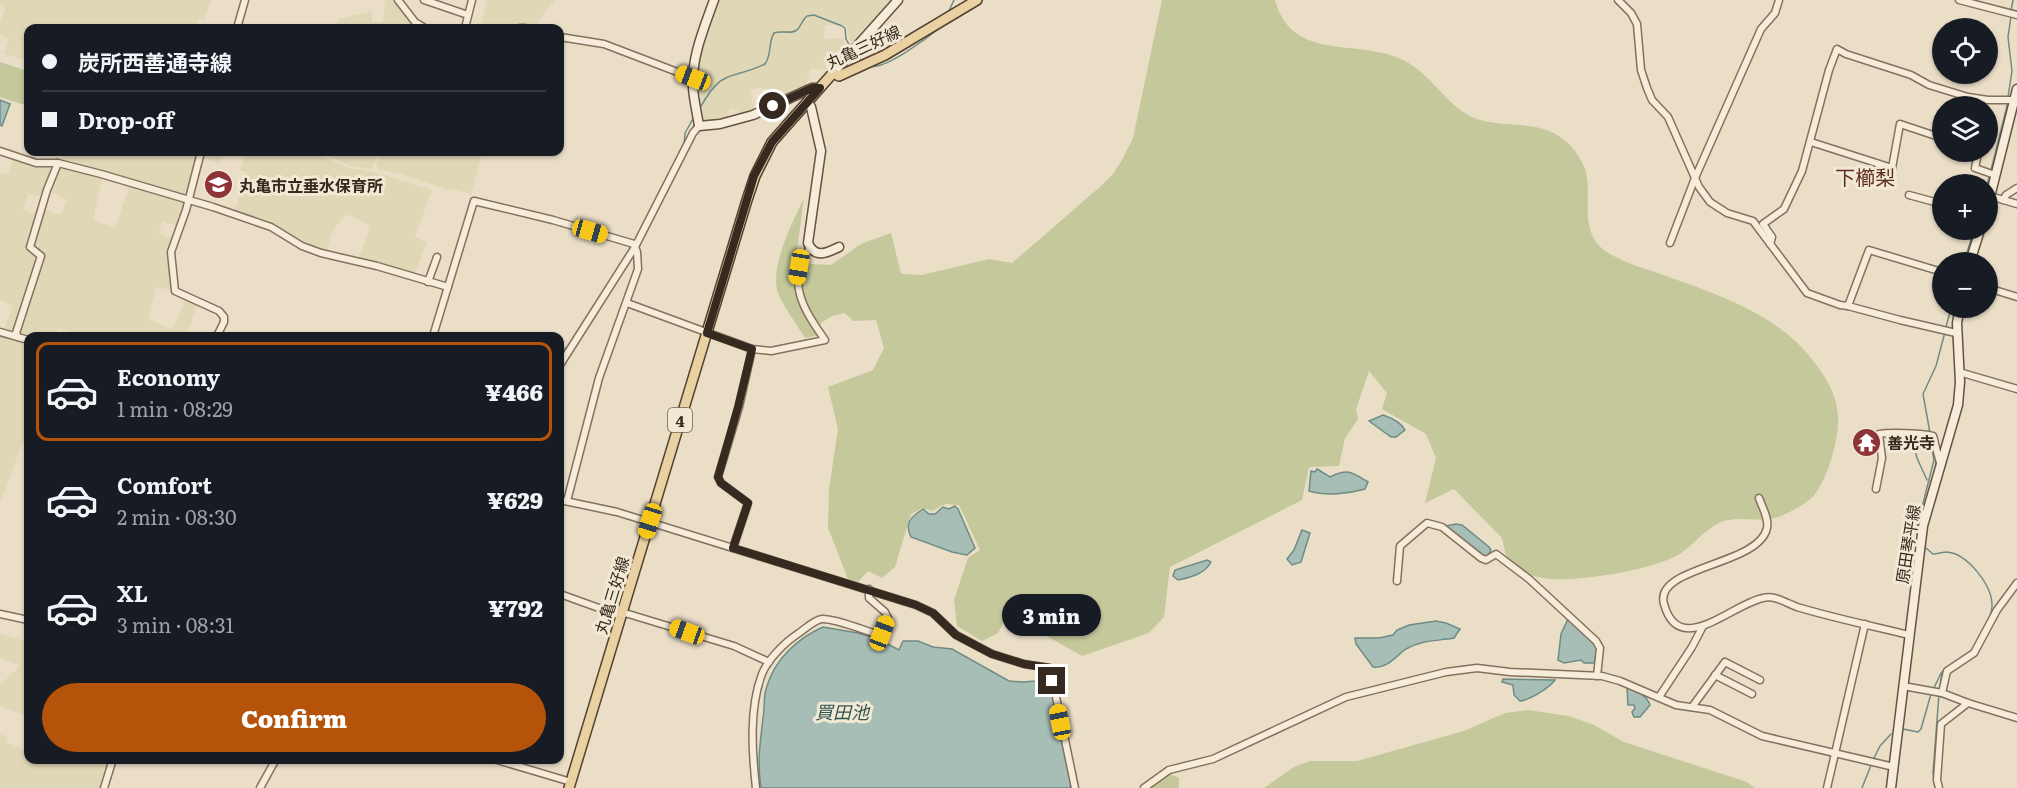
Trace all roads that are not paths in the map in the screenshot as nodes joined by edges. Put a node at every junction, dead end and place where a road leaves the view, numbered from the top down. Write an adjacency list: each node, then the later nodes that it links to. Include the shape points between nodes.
1 (245, 0): 13 (street)
2 (398, 0): 14 (street)
3 (424, 0): 12 (street)
4 (471, 0): 12 (street)
5 (714, 0): 18 (main road)
6 (898, 0): 17 (main road)
7 (978, 0): 17 (main road, 丸亀三好線, via 885,55 839,76)
8 (1779, 0): 32 (street, via 1775,13 1761,28)
9 (1959, 0): 11 (street)
10 (1621, 1): 32 (street, via 1637,24 1641,70 1652,100 1668,117)
11 (2013, 14)
12 (468, 15): 15 (street)
13 (238, 24)
14 (418, 24)
15 (466, 24)
16 (564, 38): 18 (street, via 604,44)
17 (833, 73): 19 (main road, 丸亀三好線 / 4)
18 (693, 78): 24 (main road)
19 (820, 88): 22 (main road, 丸亀三好線 / 4); 24 (main road, via 744,118)
20 (2017, 89): 21 (main road)
21 (2010, 100): 23 (main road); 26 (street, via 1988,100 1948,91 1837,49)
22 (808, 102): 44 (main road, via 821,151 807,239); 58 (main road, 丸亀三好線 / 4, via 772,142 754,176)
23 (2014, 112): 31 (main road)
24 (699, 126): 42 (street)
25 (1932, 135): 26 (street, via 1900,124 1892,168)
26 (1811, 142): 41 (street, via 1784,209 1763,224 1772,237)
27 (0, 151): 30 (street, via 36,163)
28 (200, 156): 35 (street)
29 (1976, 162): 31 (street, via 1975,168)
30 (58, 163): 35 (street); 59 (street, via 30,247 41,256 16,333)
31 (1992, 174)
32 (1695, 178): 40 (street); 41 (street, via 1710,202 1727,213 1753,221)
33 (2017, 188): 37 (street)
34 (1909, 195): 38 (street)
35 (187, 200): 47 (street, via 271,227 321,253); 56 (street, via 171,252 175,291 219,311 224,316)
36 (1998, 200): 37 (street)
37 (2003, 200): 39 (street)
38 (1932, 203)
39 (2017, 204)
40 (1670, 243)
41 (1770, 244): 52 (street, via 1807,292)
42 (634, 245): 48 (street, via 474,201); 51 (street, via 638,269); 62 (street)
43 (839, 247): 44 (main road, via 825,255)
44 (810, 248): 61 (street, via 799,267 798,287 825,340 771,351)
45 (437, 257): 47 (street)
46 (1932, 269): 52 (street, via 1869,250)
47 (428, 282): 48 (street)
48 (448, 287): 57 (street)
49 (1998, 291): 50 (street)
50 (2017, 297)
51 (627, 303): 58 (street); 69 (street, via 599,378)
52 (1848, 306): 54 (street)
53 (1955, 318): 54 (main road, 原田琴平線)
54 (1949, 331): 63 (main road, 原田琴平線)
55 (0, 332): 59 (street)
56 (219, 332)
57 (434, 332)
58 (707, 333): 61 (street); 70 (main road, 丸亀三好線 / 4)
59 (18, 337): 60 (street)
60 (24, 339)
61 (752, 349): 71 (street, via 718,477 748,503)
62 (564, 359)
63 (1959, 372): 64 (street); 65 (main road, 原田琴平線, via 1958,405)
64 (2017, 389)
65 (1940, 463): 66 (street, via 1929,435 1879,434 1882,458); 81 (main road, 原田琴平線, via 1923,526)
66 (1876, 489)
67 (1759, 498): 80 (street, via 1767,527 1756,545 1677,578 1664,592 1663,603 1674,623 1681,628)
68 (564, 501): 69 (street)
69 (567, 501): 70 (street)
70 (650, 521): 71 (street); 77 (main road, 丸亀三好線 / 4)
71 (733, 548): 74 (street)
72 (1397, 581): 84 (street, via 1400,546 1427,524 1437,525 1481,558 1486,560 1496,554 1596,641 1600,648)
73 (2017, 583): 87 (street, via 1974,653 1947,671)
74 (869, 589): 82 (street, via 869,598 888,618 880,635 831,620 818,620); 102 (street, via 933,613 956,635 992,654 1050,668)
75 (564, 595): 77 (street)
76 (0, 614): 78 (street)
77 (621, 616): 82 (street, via 625,613 667,624); 98 (main road, 丸亀三好線 / 4)
78 (24, 619)
79 (1865, 624): 80 (street, via 1764,597); 81 (street); 93 (street)
80 (1703, 626): 89 (street)
81 (1908, 635): 86 (main road, 原田琴平線)
82 (769, 662): 101 (street, via 762,674 752,732)
83 (1715, 675): 85 (street, via 1725,662); 88 (street); 91 (street)
84 (1596, 676): 89 (street); 103 (street, via 1462,668 1363,692 1213,759 1169,770)
85 (1760, 680)
86 (1903, 686): 87 (street); 97 (main road, 原田琴平線)
87 (1937, 692): 90 (street)
88 (1752, 694)
89 (1659, 697): 91 (street)
90 (1968, 703): 92 (street); 106 (street, via 1941,724)
91 (1692, 707): 93 (street, via 1710,710 1762,736)
92 (2017, 718)
93 (1834, 754): 97 (street); 104 (street)
94 (111, 764): 99 (street)
95 (273, 764): 100 (street)
96 (509, 764): 98 (street)
97 (1894, 767): 105 (main road, 原田琴平線)
98 (570, 785)
99 (104, 788)
100 (260, 788)
101 (756, 788)
102 (1075, 788)
103 (1144, 788)
104 (1827, 788)
105 (1891, 788)
106 (1939, 788)

